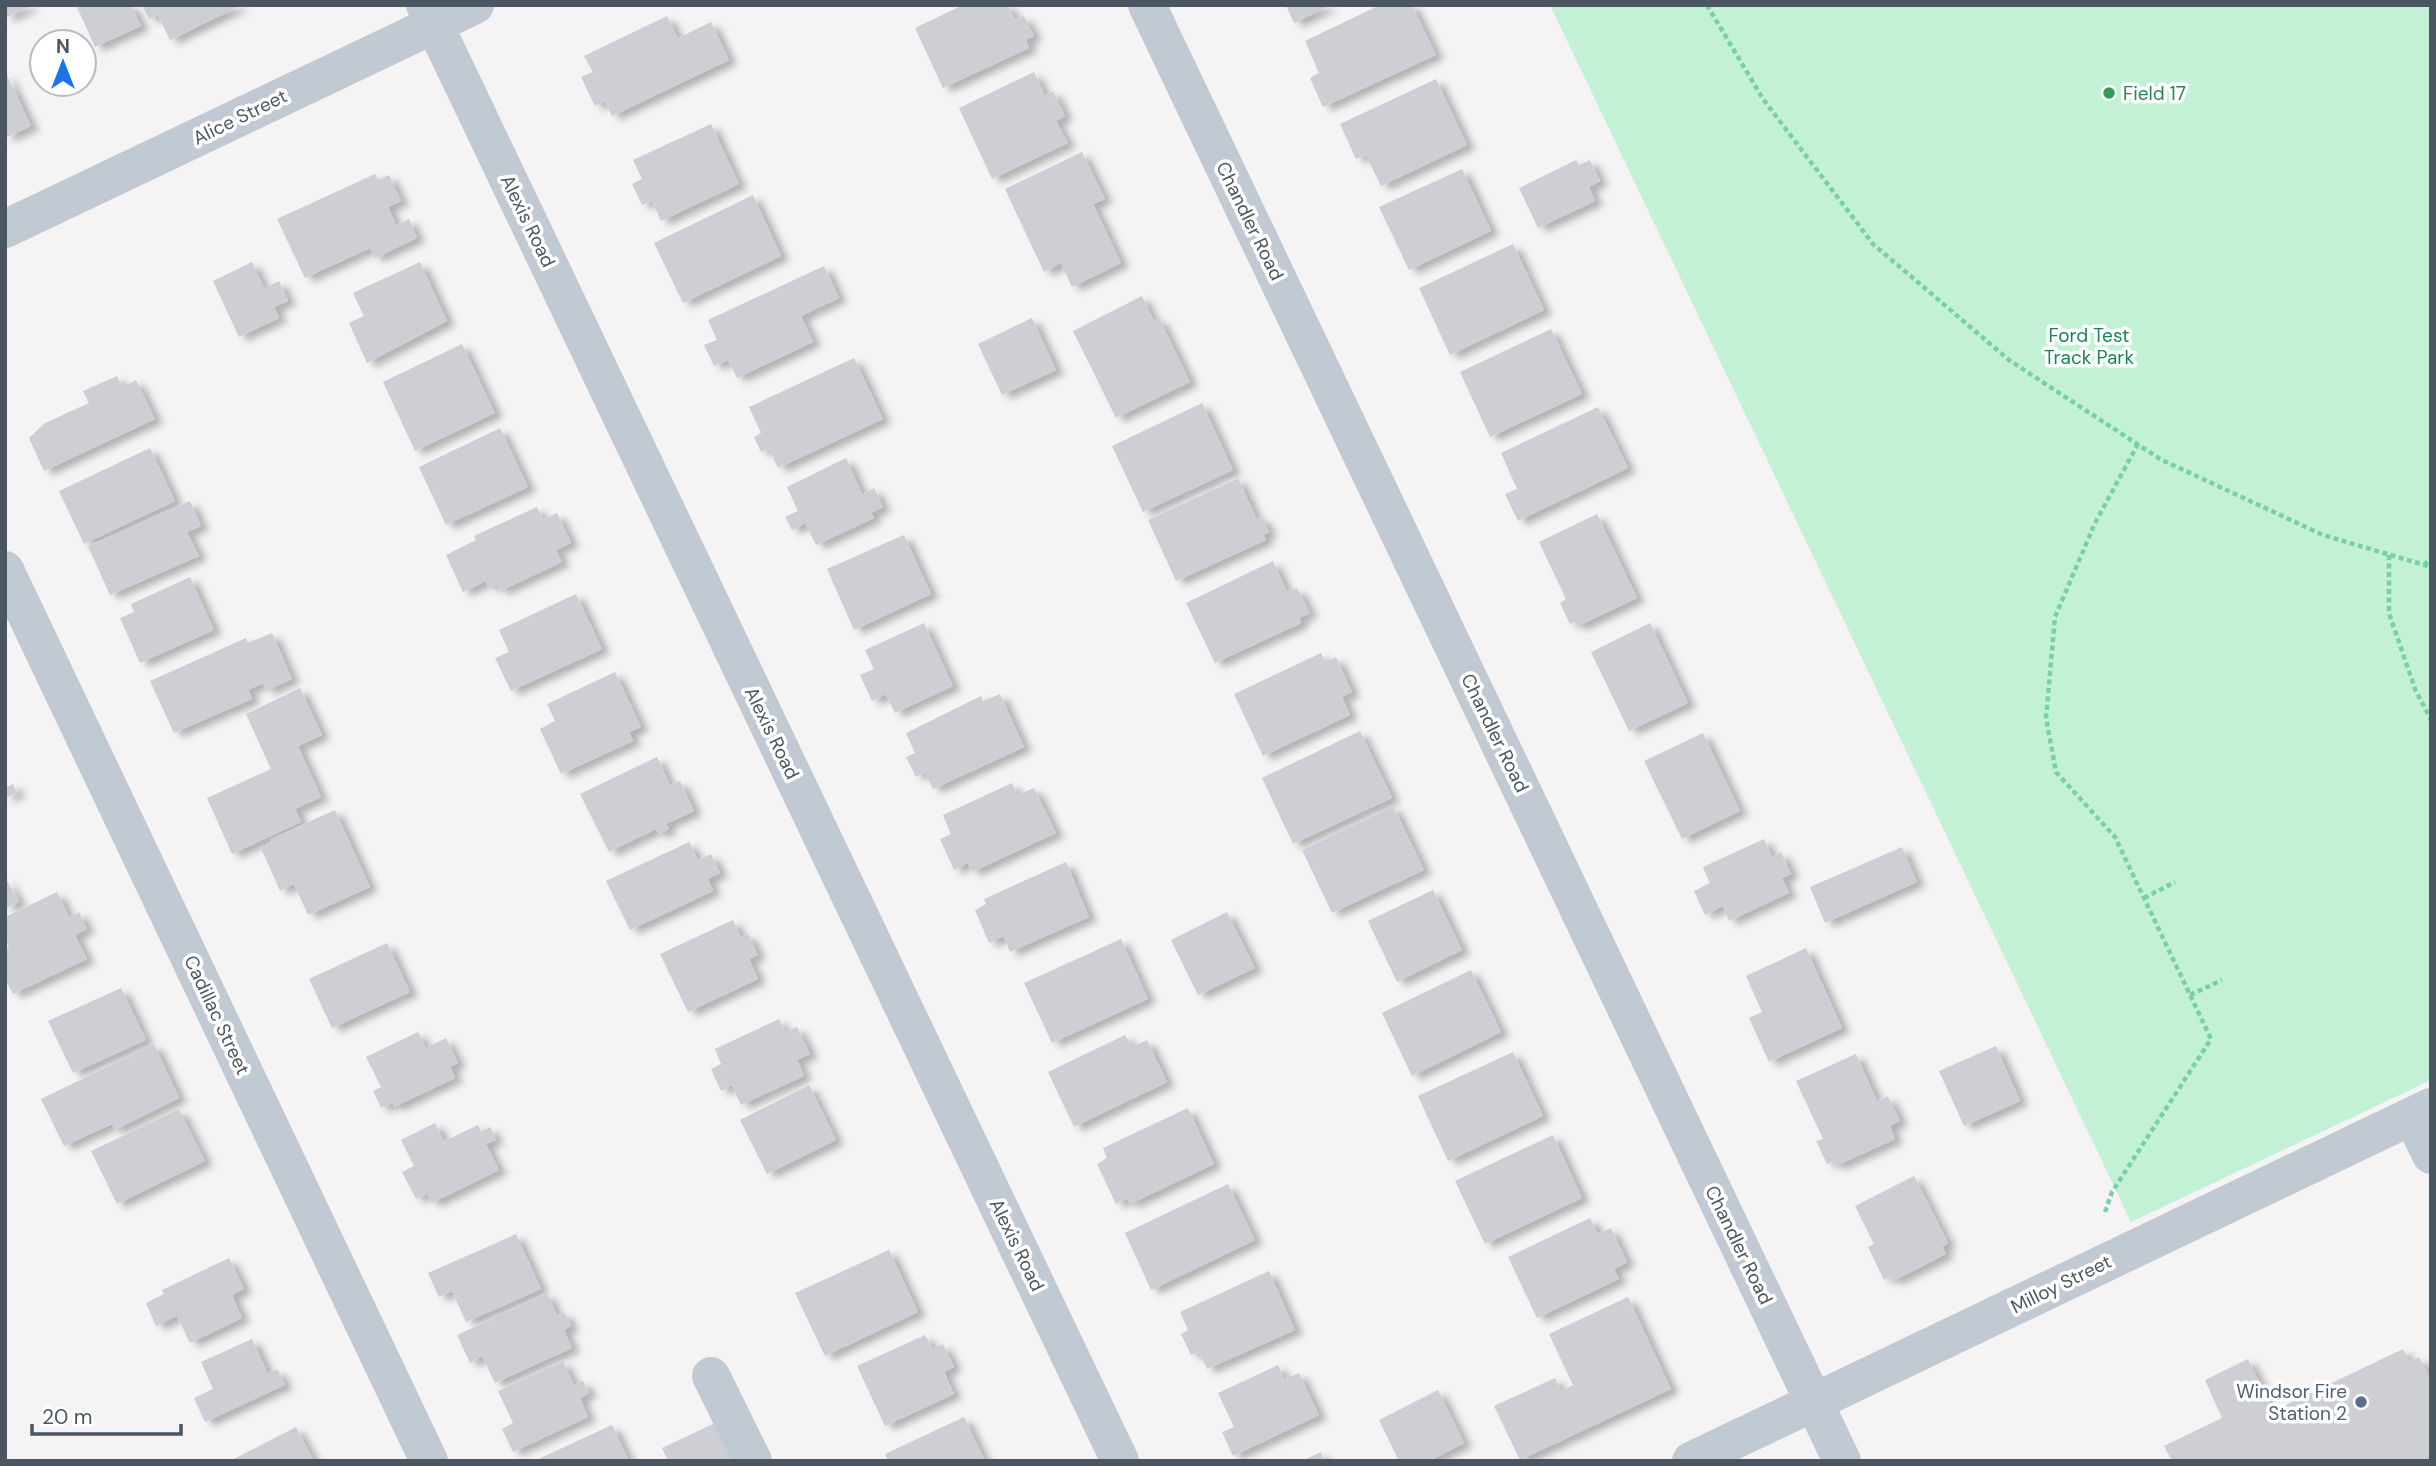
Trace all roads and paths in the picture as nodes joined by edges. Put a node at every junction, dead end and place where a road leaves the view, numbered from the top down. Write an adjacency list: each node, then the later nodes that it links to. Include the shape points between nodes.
1 (475, 5): 4 (street, Alice Street)
2 (1147, 5): 21 (street, Chandler Road)
3 (1707, 5): 6 (path, via 1763,99 1872,244 2009,360)
4 (430, 15): 5 (street, Alice Street); 24 (street, Alexis Road)
5 (5, 229)
6 (2138, 444): 7 (path, via 2160,459 2323,536); 14 (path, via 2095,523 2055,617 2046,718 2056,772 2115,837)
7 (2389, 555): 9 (path); 12 (path, via 2389,613 2415,689)
8 (2431, 558): 9 (path)
9 (2424, 565): 10 (path)
10 (2431, 567)
11 (5, 569): 22 (street, Cadillac Street)
12 (2431, 720)
13 (2175, 882): 14 (path)
14 (2144, 898): 16 (path)
15 (2222, 980): 16 (path)
16 (2190, 995): 19 (path, via 2211,1039 2112,1192)
17 (2421, 1112): 18 (street); 21 (street, Milloy Street)
18 (2431, 1155)
19 (2105, 1214)
20 (711, 1376): 23 (street)
21 (1814, 1402): 25 (street, Milloy Street); 26 (street, Chandler Road)
22 (429, 1461)
23 (752, 1461)
24 (1120, 1461)
25 (1691, 1461)
26 (1842, 1461)

